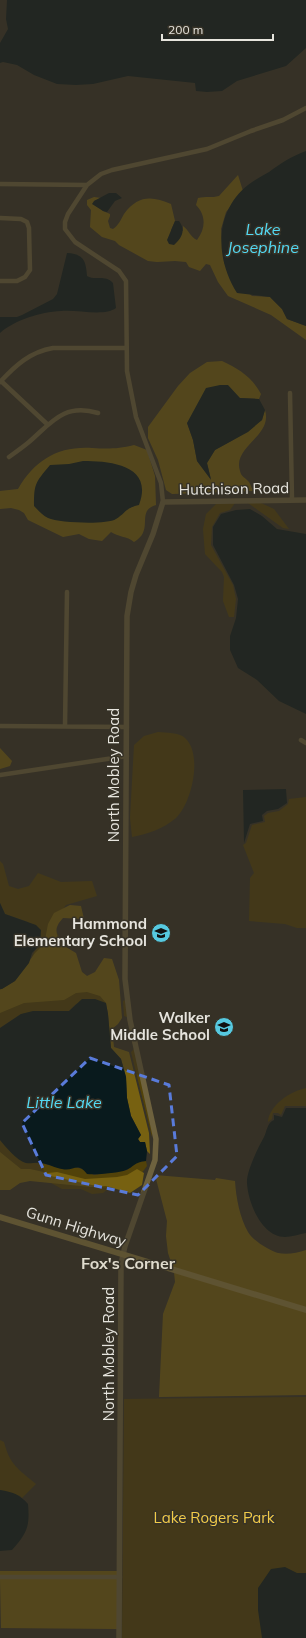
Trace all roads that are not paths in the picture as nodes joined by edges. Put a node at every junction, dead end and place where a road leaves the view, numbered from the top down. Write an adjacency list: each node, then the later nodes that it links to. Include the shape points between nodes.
1 (306, 108): 3 (street, North Mobley Road, via 283,120 251,130 207,149 112,170 101,174)
2 (0, 184): 3 (street)
3 (87, 185): 6 (street, North Mobley Road, via 68,214 65,229 74,242 119,271 126,280)
4 (0, 218): 5 (street, via 21,218 30,228 30,270 26,277 17,281)
5 (0, 281)
6 (126, 348): 7 (street, via 44,350 22,360); 14 (street, North Mobley Road, via 127,371 136,417 161,483)
7 (0, 382): 10 (street)
8 (290, 393): 12 (street)
9 (98, 413): 10 (street, via 85,409 71,411)
10 (47, 424): 11 (street)
11 (9, 457)
12 (292, 500): 13 (street, Hutchison Road); 14 (street, Hutchison Road)
13 (306, 500)
14 (163, 502): 18 (street, North Mobley Road, via 131,592 127,616)
15 (67, 592): 17 (street)
16 (0, 726): 17 (street)
17 (65, 726): 18 (street)
18 (127, 727): 19 (street, North Mobley Road)
19 (127, 756): 20 (street); 22 (street, North Mobley Road, via 125,979 130,1020 156,1139 155,1160)
20 (0, 775)
21 (0, 1217): 22 (main road, Gunn Highway)
22 (123, 1254): 23 (main road, Gunn Highway); 25 (street, North Mobley Road)
23 (306, 1310)
24 (0, 1577): 25 (street)
25 (120, 1577): 26 (street, North Mobley Road)
26 (119, 1638)

